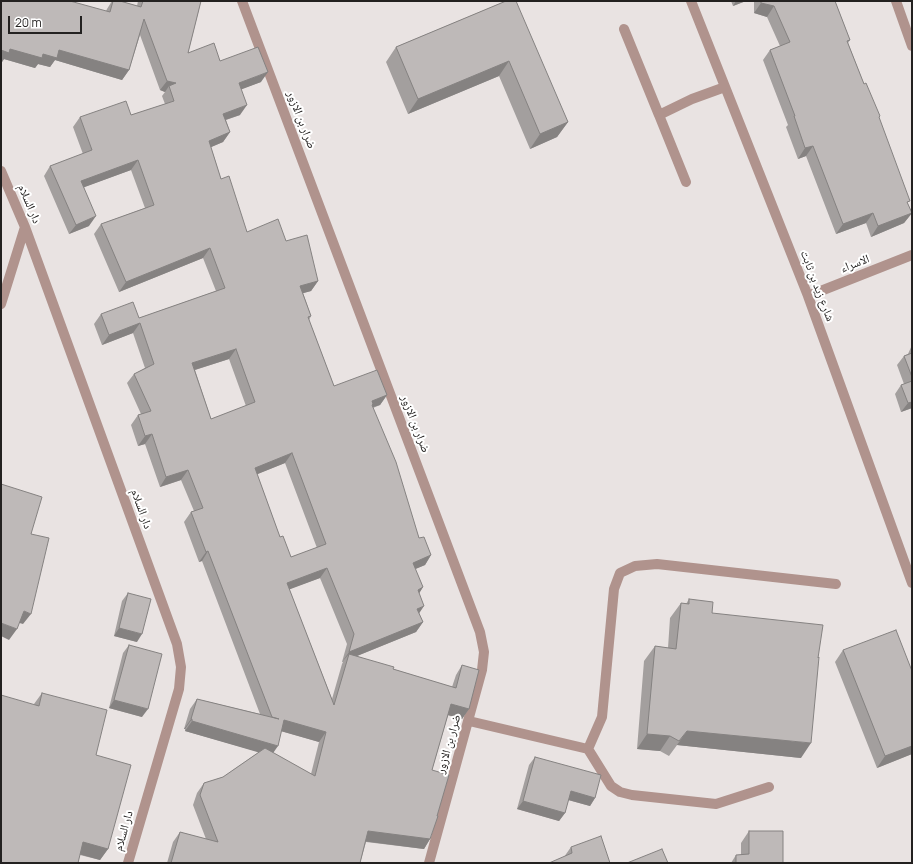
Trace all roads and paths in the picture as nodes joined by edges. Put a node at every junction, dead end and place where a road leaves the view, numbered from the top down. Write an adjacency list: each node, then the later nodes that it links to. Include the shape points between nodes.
1 (242, 1): 16 (street, ضرار بن الازور, via 480,632 484,652 482,670)
2 (691, 1): 6 (street, شارع زيد بن ثابت)
3 (896, 1): 5 (street)
4 (624, 29): 7 (street)
5 (912, 46)
6 (725, 87): 7 (street); 12 (street, شارع زيد بن ثابت)
7 (659, 115): 9 (street)
8 (1, 171): 10 (street, دار السلام)
9 (686, 182)
10 (25, 227): 13 (street); 19 (street, دار السلام, via 177,644 181,667 179,689)
11 (912, 255): 12 (street, الاسراء)
12 (808, 296): 14 (street, شارع زيد بن ثابت)
13 (1, 304)
14 (912, 583)
15 (836, 584): 17 (street, via 657,564 636,566 620,573 614,588 602,717)
16 (469, 721): 17 (street); 20 (street, ضرار بن الازور)
17 (588, 749): 18 (street, via 611,786 632,795 716,804)
18 (769, 787)
19 (128, 863)
20 (429, 863)

